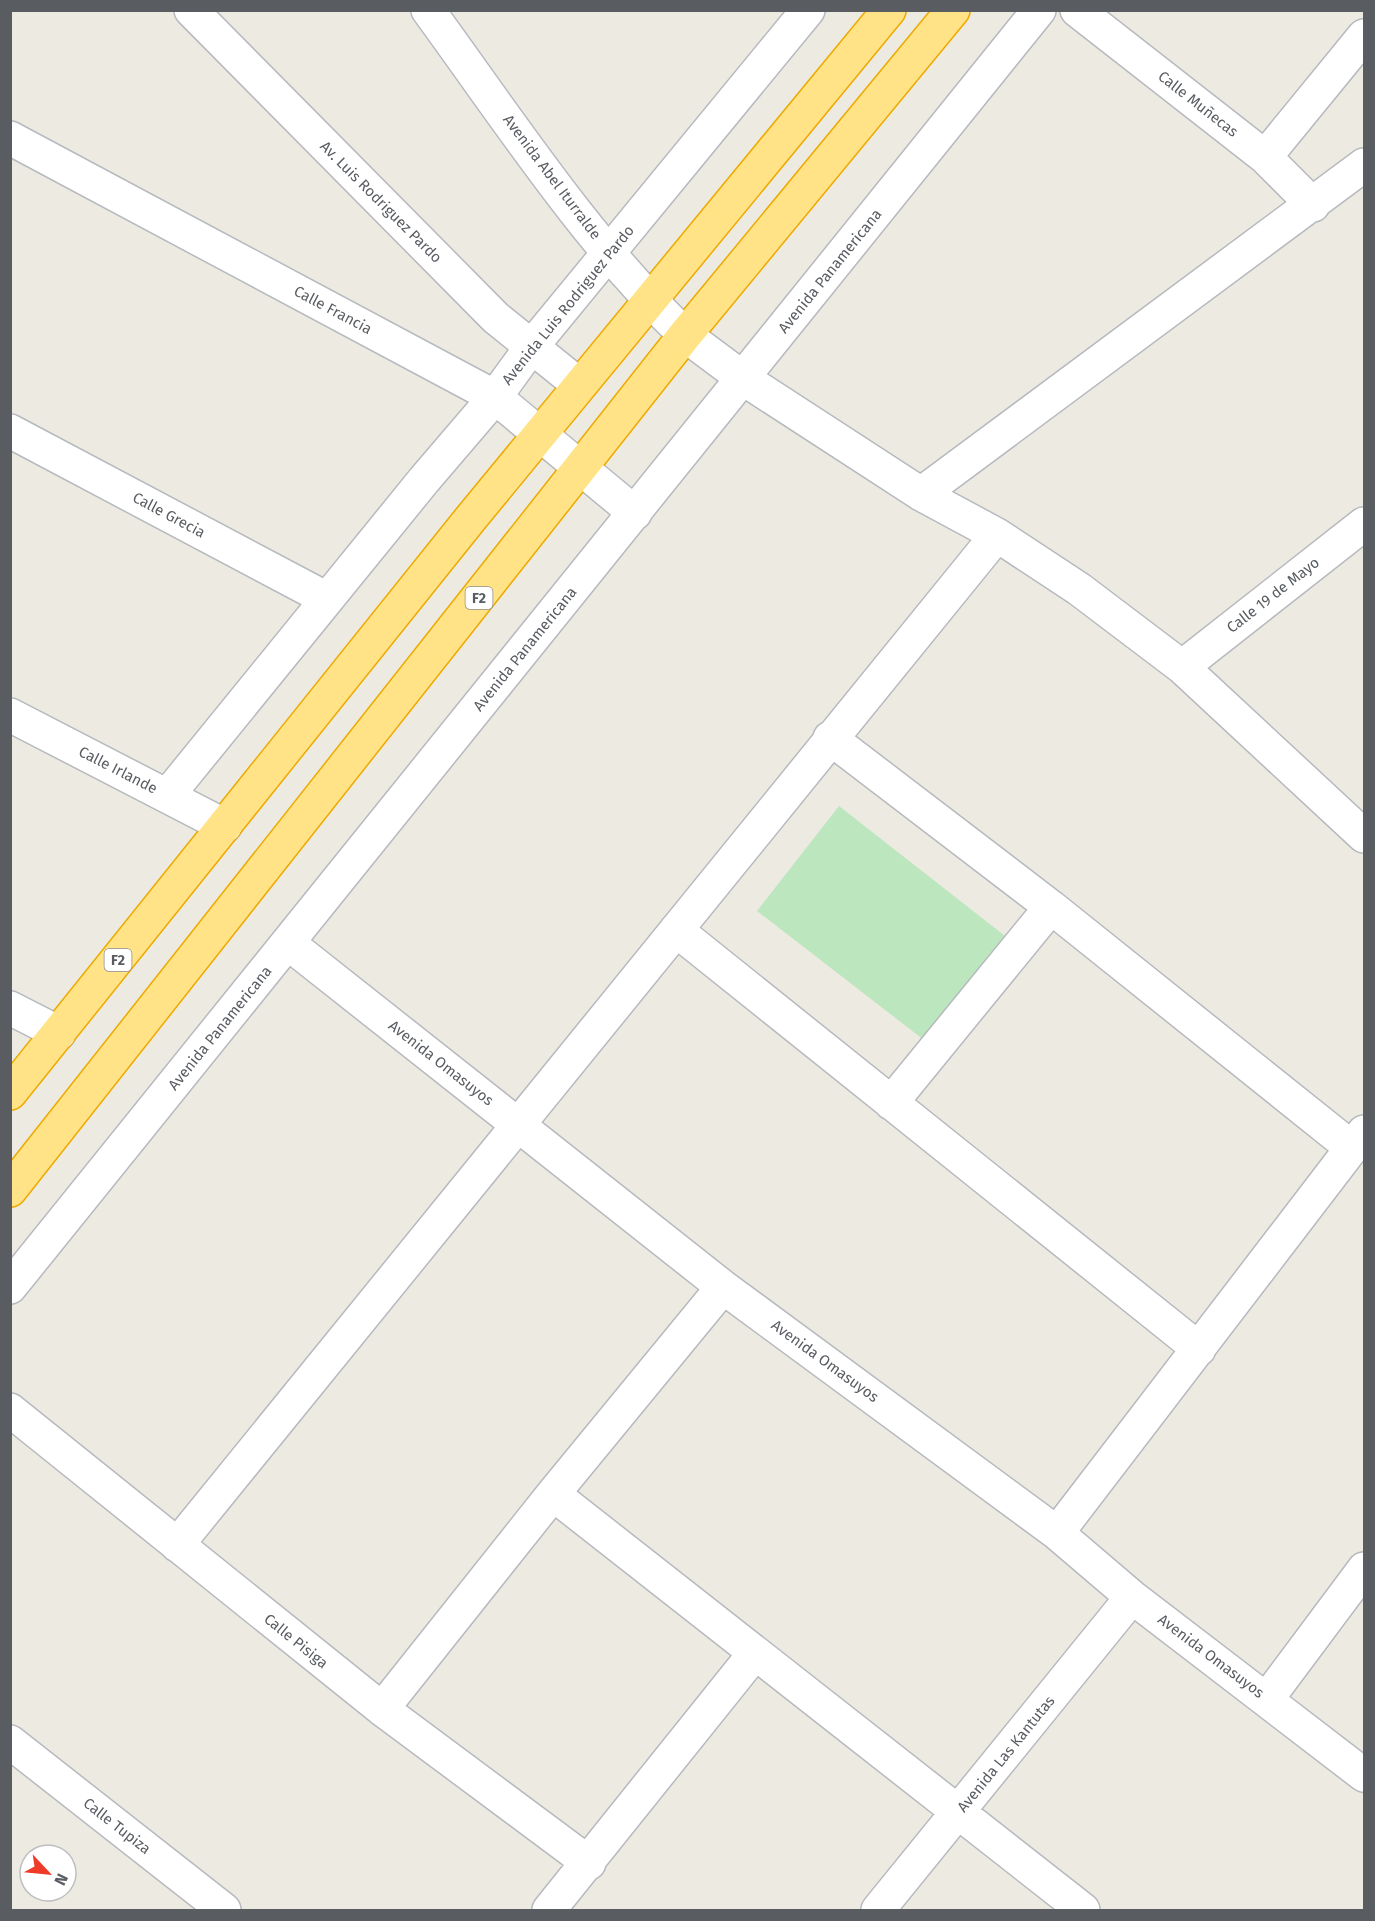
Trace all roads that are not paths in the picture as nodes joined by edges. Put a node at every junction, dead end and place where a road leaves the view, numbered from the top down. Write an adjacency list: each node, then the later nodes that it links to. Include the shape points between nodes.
1 (191, 10): 16 (street, Av. Luis Rodriguez Pardo, via 496,318)
2 (428, 10): 13 (street, Avenida Abel Iturralde)
3 (808, 10): 13 (street, Avenida Luis Rodriguez Pardo)
4 (889, 10): 14 (highway, F2)
5 (953, 10): 15 (highway, F2)
6 (1039, 10): 17 (street, Avenida Panamericana)
7 (1077, 10): 10 (street, Calle Muñecas)
8 (1365, 36): 10 (street)
9 (10, 138): 19 (street, Calle Francia)
10 (1265, 157): 12 (street, Calle Muñecas)
11 (1365, 165): 12 (street)
12 (1312, 205): 23 (street)
13 (610, 252): 14 (street, Avenida Abel Iturralde); 16 (street, Avenida Luis Rodriguez Pardo)
14 (650, 302): 15 (street, Avenida Abel Iturralde); 18 (highway, F2)
15 (685, 335): 17 (street, Avenida Abel Iturralde); 22 (highway, F2)
16 (532, 346): 18 (street, Av. Luis Rodriguez Pardo); 19 (street, Avenida Luis Rodriguez Pardo)
17 (744, 379): 23 (street, Avenida Abel Iturralde); 24 (street, Avenida Panamericana)
18 (578, 384): 21 (highway, F2)
19 (495, 397): 21 (street, Calle Francia); 27 (street, Avenida Luis Rodriguez Pardo)
20 (10, 431): 27 (street, Calle Grecia)
21 (541, 434): 22 (street, Calle Francia); 32 (highway, F2)
22 (581, 467): 24 (street, Calle Francia); 43 (highway, F2)
23 (921, 494): 26 (street, Avenida Abel Iturralde)
24 (635, 513): 36 (street, Avenida Panamericana)
25 (1365, 524): 28 (street, Calle 19 de Mayo)
26 (997, 535): 28 (street, Avenida Abel Iturralde, via 1079,589); 30 (street)
27 (327, 599): 31 (street)
28 (1182, 667): 33 (street, Avenida Abel Iturralde)
29 (10, 715): 31 (street, Calle Irlande)
30 (830, 738): 34 (street); 35 (street)
31 (168, 795): 32 (street, Calle Irlande)
32 (225, 826): 38 (highway, F2)
33 (1365, 836)
34 (1051, 907): 40 (street); 42 (street)
35 (676, 930): 40 (street); 41 (street)
36 (288, 944): 41 (street, Avenida Omasuyos); 44 (street, Avenida Panamericana)
37 (10, 1008): 38 (street)
38 (59, 1033): 39 (highway, F2)
39 (10, 1093)
40 (891, 1103): 46 (street)
41 (519, 1125): 45 (street, Avenida Omasuyos); 50 (street)
42 (1358, 1140): 46 (street)
43 (10, 1190)
44 (10, 1287)
45 (723, 1287): 48 (street); 49 (street, Avenida Omasuyos)
46 (1199, 1349): 49 (street)
47 (10, 1410): 50 (street, Calle Pisiga)
48 (553, 1494): 53 (street); 55 (street)
49 (1057, 1533): 52 (street, Avenida Omasuyos)
50 (177, 1545): 55 (street, Calle Pisiga)
51 (1365, 1569): 54 (street)
52 (1132, 1597): 54 (street, Avenida Omasuyos); 58 (street, Avenida Las Kantutas)
53 (755, 1653): 58 (street); 59 (street)
54 (1267, 1699): 57 (street, Avenida Omasuyos)
55 (382, 1709): 59 (street, Calle Pisiga)
56 (10, 1742): 60 (street, Calle Tupiza)
57 (1365, 1775)
58 (957, 1813): 62 (street, Avenida Las Kantutas); 63 (street)
59 (589, 1863): 61 (street)
60 (224, 1911)
61 (549, 1911)
62 (878, 1911)
63 (1083, 1911)

